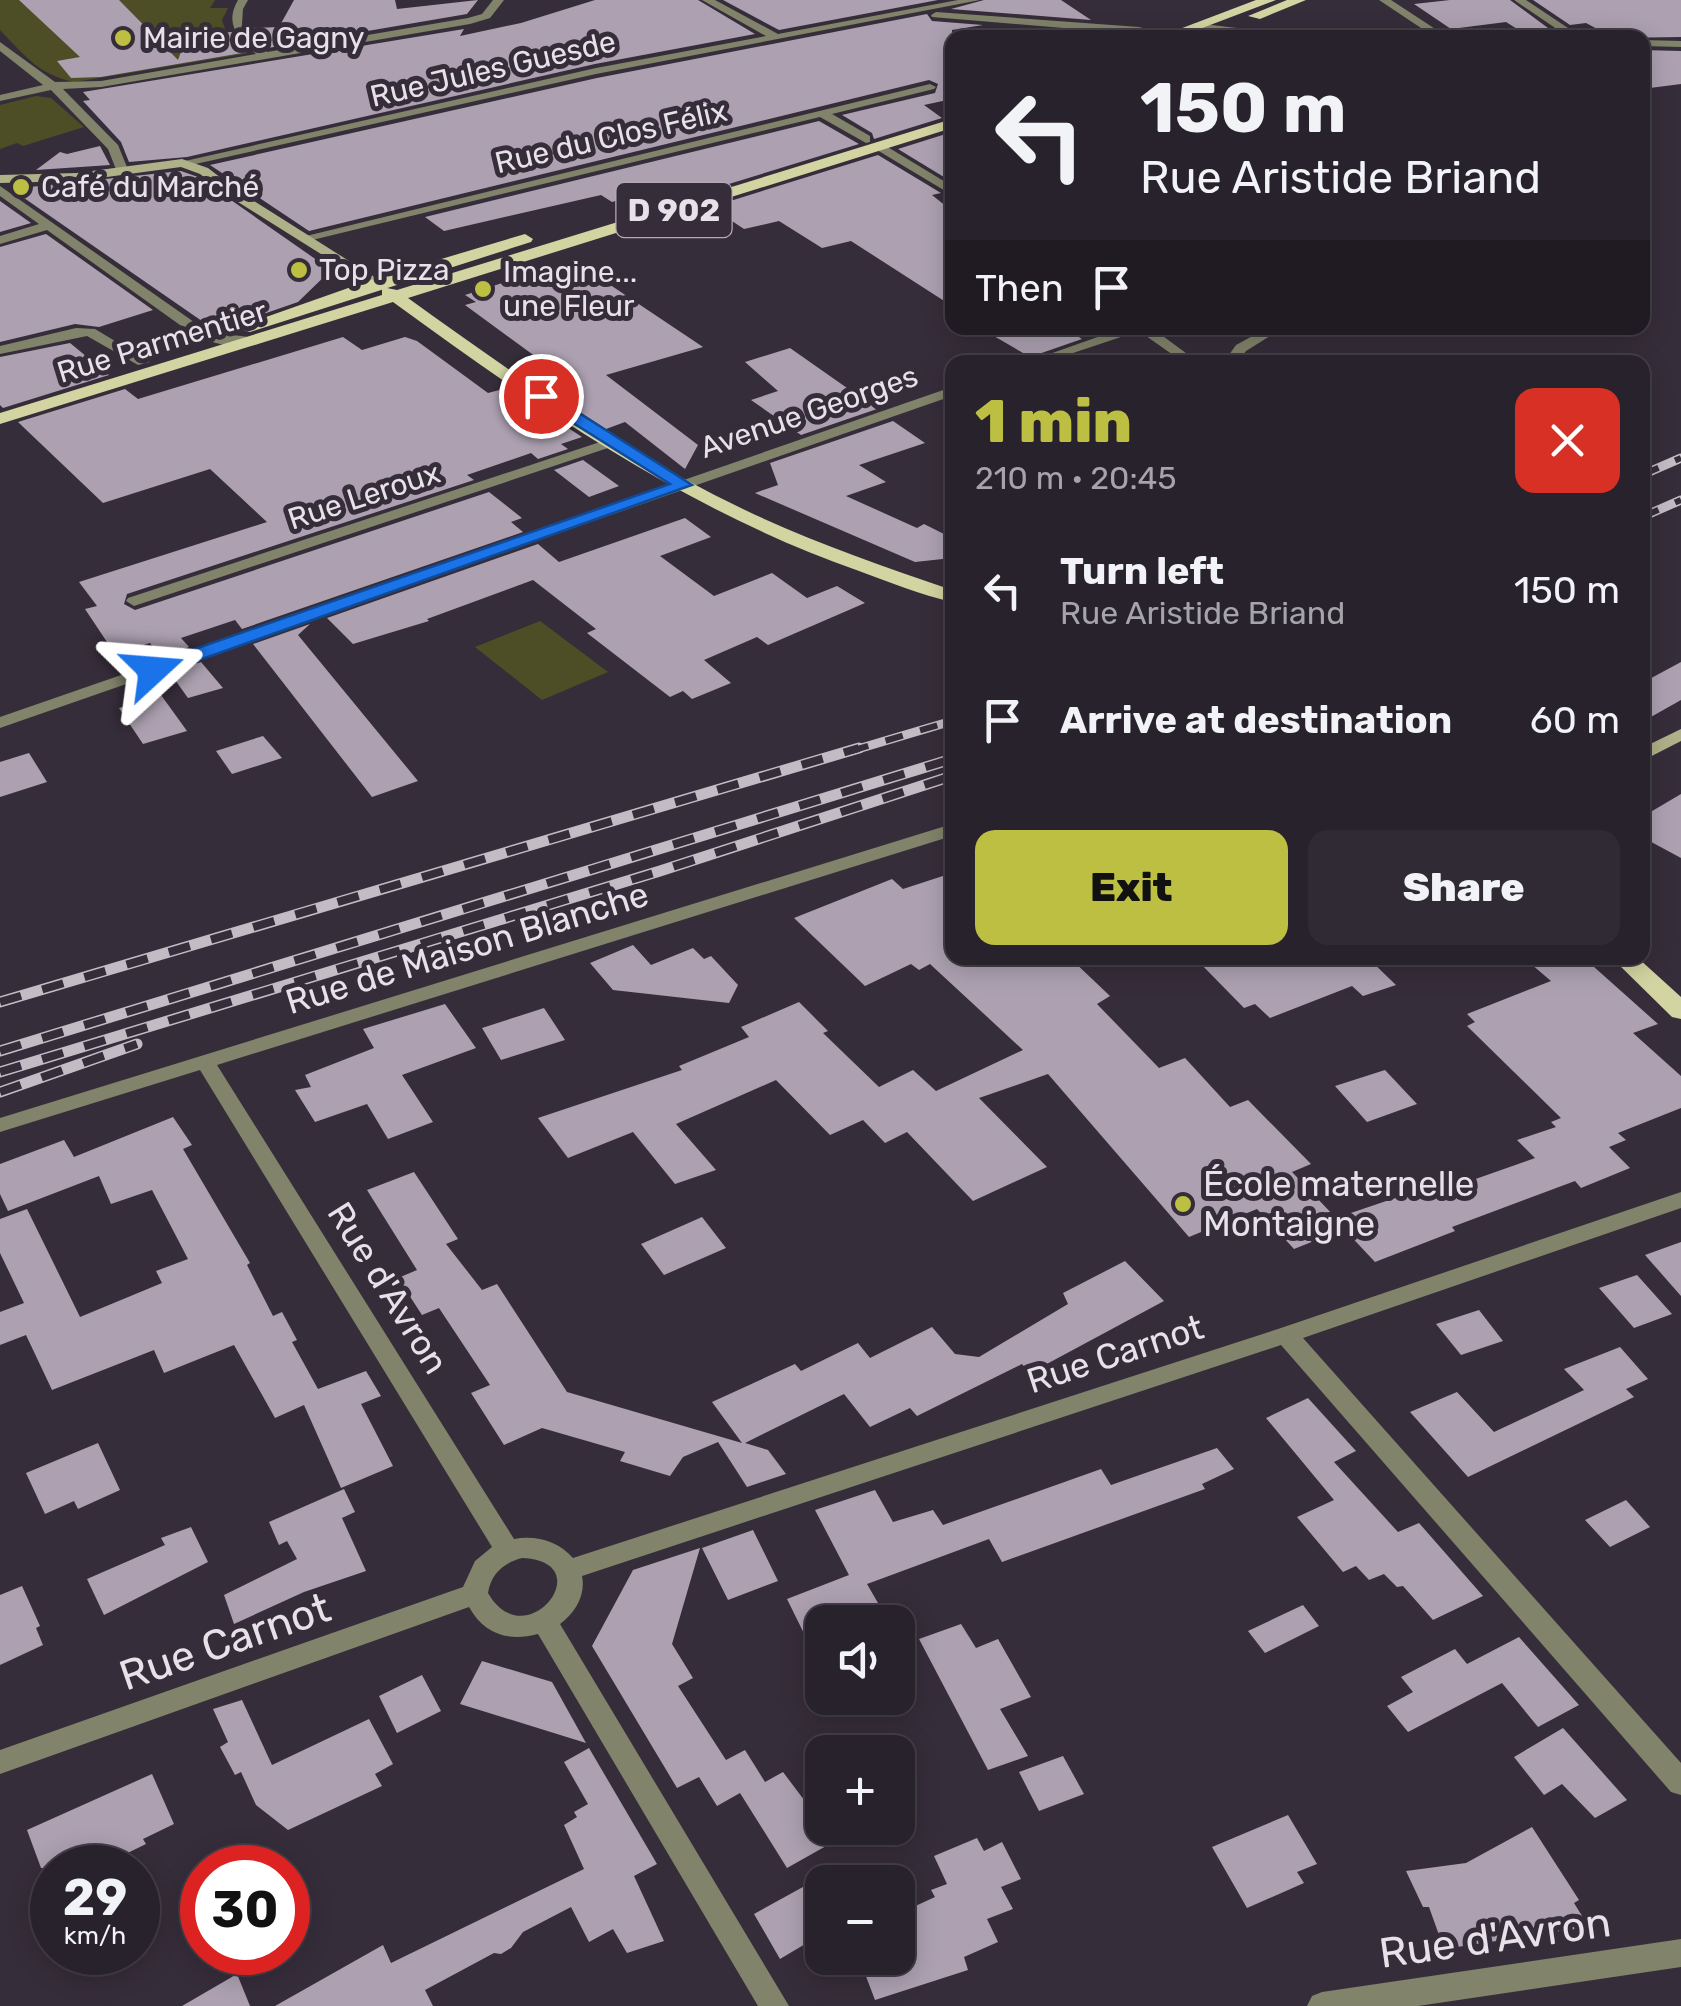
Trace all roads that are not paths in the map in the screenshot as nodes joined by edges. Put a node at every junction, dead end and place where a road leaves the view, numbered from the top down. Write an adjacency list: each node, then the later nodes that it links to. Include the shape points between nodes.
1 (243, 0): 22 (street, via 235,28)
2 (499, 0): 22 (street, via 486,16 470,21)
3 (707, 0): 18 (street)
4 (1269, 0): 13 (main road)
5 (1300, 0): 11 (main road)
6 (1384, 0): 16 (street)
7 (1519, 0): 17 (street)
8 (979, 2): 9 (street, Rue Jules Guesde); 10 (street)
9 (914, 13): 10 (street); 18 (street, Rue Jules Guesde, via 889,10)
10 (998, 20): 12 (street)
11 (1217, 29): 14 (main road); 15 (street)
12 (1139, 30)
13 (1199, 30)
14 (1209, 30)
15 (1233, 30)
16 (1431, 30)
17 (1566, 30)
18 (774, 36): 30 (street, Rue Jules Guesde)
19 (1650, 43): 20 (street)
20 (1681, 44)
21 (0, 45): 23 (street)
22 (264, 55): 23 (street, via 101,84)
23 (52, 86): 25 (street); 32 (street, via 114,148)
24 (930, 87): 26 (street, Rue du Clos Félix)
25 (0, 98)
26 (822, 113): 29 (street); 39 (street, Rue du Clos Félix)
27 (945, 115): 29 (main road, D 902)
28 (945, 125): 29 (main road, D 902)
29 (874, 143): 34 (street); 37 (main road, D 902); 42 (main road, D 902)
30 (182, 163): 31 (main road, Rue Jules Guesde); 36 (main road, via 204,170)
31 (142, 170): 32 (main road, Rue Jules Guesde); 36 (main road)
32 (122, 172): 33 (main road, Rue Jules Guesde)
33 (0, 179)
34 (945, 187)
35 (0, 190): 38 (street)
36 (234, 194): 39 (main road)
37 (577, 224): 41 (main road, D 902); 42 (main road, via 414,281)
38 (49, 225): 40 (street); 48 (street)
39 (304, 238): 41 (main road)
40 (0, 240)
41 (376, 283): 42 (main road); 48 (main road, Rue Parmentier / D 902); 49 (main road, via 345,304)
42 (396, 297): 43 (main road, Rue Parmentier / D 902); 44 (main road)
43 (355, 310): 44 (main road); 50 (main road, Rue Parmentier / D 902)
44 (414, 312): 60 (main road)
45 (1114, 335): 52 (street)
46 (1154, 335): 53 (street)
47 (1264, 335): 54 (street)
48 (213, 339): 49 (street); 55 (main road, Rue Parmentier / D 902)
49 (234, 341): 50 (street); 56 (main road)
50 (255, 342): 56 (main road, Rue Parmentier / D 902)
51 (0, 350): 55 (street, via 90,332)
52 (1055, 355)
53 (1181, 355)
54 (1236, 355)
55 (143, 362): 58 (main road, Rue Parmentier / D 902)
56 (182, 365): 59 (main road, Rue Parmentier / D 902)
57 (945, 393): 61 (street, Avenue Georges)
58 (0, 404)
59 (0, 419)
60 (612, 442): 61 (main road); 63 (street, Rue Leroux)
61 (683, 485): 62 (main road, via 786,536); 64 (street, Avenue Georges)
62 (945, 593)
63 (134, 601)
64 (0, 724)
65 (1681, 734): 66 (main road)
66 (1650, 751)
67 (945, 832): 70 (street, Rue de Maison Blanche)
68 (1632, 965): 69 (main road)
69 (1681, 1011)
70 (206, 1064): 71 (street, Rue de Maison Blanche); 74 (street, Rue d'Avron)
71 (0, 1125)
72 (1681, 1200): 73 (street, Rue Carnot)
73 (1286, 1335): 75 (street, Rue Carnot); 79 (street)
74 (508, 1551): 75 (street, via 537,1548); 76 (street, via 483,1569)
75 (568, 1570): 77 (street, via 565,1604)
76 (475, 1594): 77 (street, via 499,1624); 78 (street, Rue Carnot)
77 (544, 1621): 81 (street)
78 (0, 1762)
79 (1681, 1783)
80 (1681, 1953): 82 (street, Rue d'Avron)
81 (774, 2006)
82 (1323, 2006)

